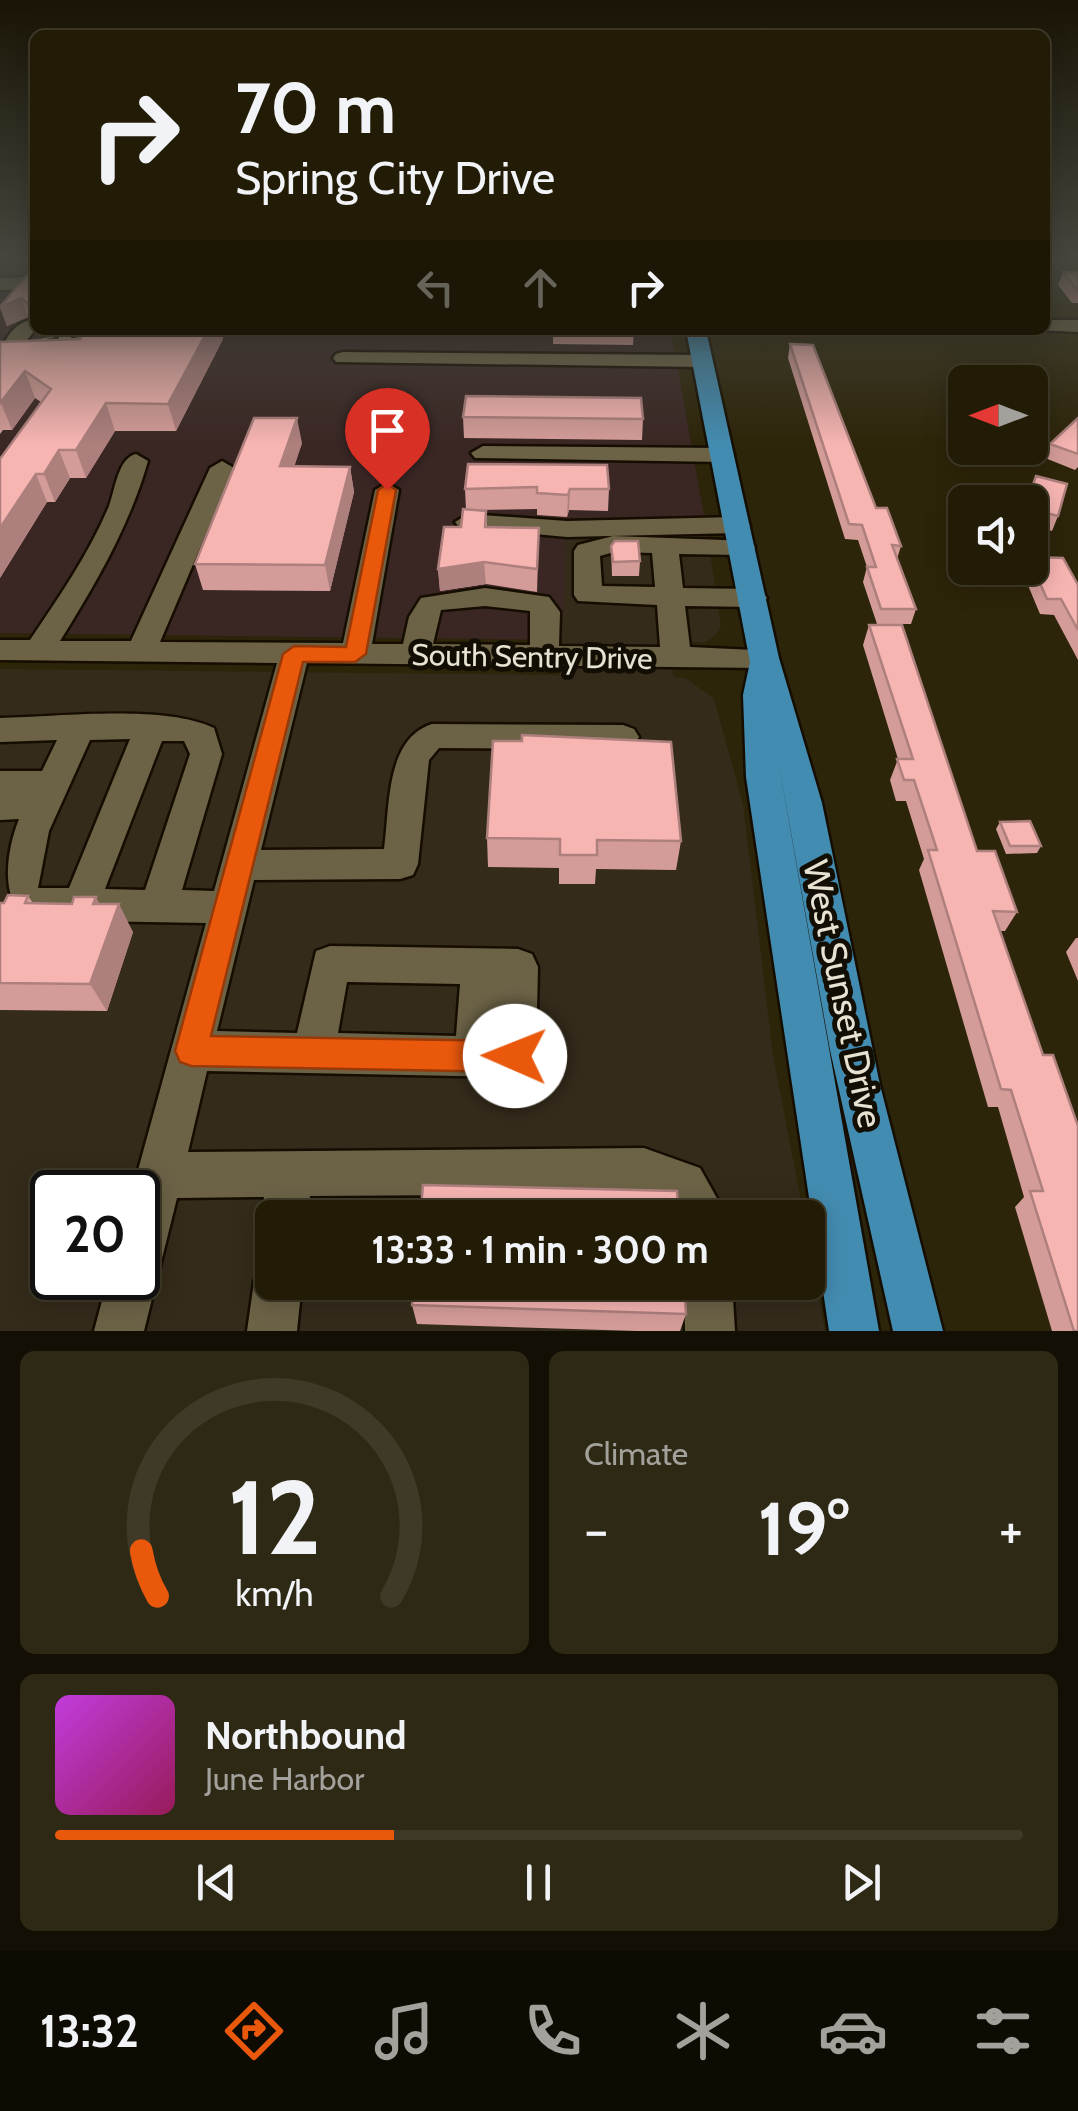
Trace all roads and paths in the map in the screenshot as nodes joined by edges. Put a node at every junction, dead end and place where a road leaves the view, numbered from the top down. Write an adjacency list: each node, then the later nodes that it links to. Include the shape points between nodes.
1 (1050, 326): 2 (street)
2 (1078, 326)
3 (26, 327): 7 (street)
4 (697, 335): 8 (main road, West Sunset Drive)
5 (32, 352): 7 (street)
6 (344, 358): 8 (street)
7 (1, 359)
8 (701, 361): 10 (main road, West Sunset Drive)
9 (483, 453): 10 (street)
10 (722, 455): 15 (main road, West Sunset Drive)
11 (136, 461): 20 (street, via 125,505 98,559)
12 (222, 468): 22 (street)
13 (387, 490): 24 (street)
14 (468, 522): 15 (street, via 567,529 660,524)
15 (740, 536): 16 (street); 19 (main road, West Sunset Drive)
16 (666, 554): 17 (street); 17 (street, via 613,544 588,550); 18 (street)
17 (612, 561): 18 (street, via 588,595)
18 (670, 596): 19 (street); 27 (street)
19 (753, 598): 28 (main road, West Sunset Drive)
20 (38, 651): 21 (street, South Sentry Drive); 22 (street, South Sentry Drive)
21 (1, 652)
22 (141, 652): 23 (street, South Sentry Drive)
23 (294, 654): 24 (street, South Sentry Drive); 36 (street)
24 (355, 654): 25 (street, South Sentry Drive)
25 (416, 655): 26 (street, South Sentry Drive); 26 (street, via 431,604 480,598 540,602 546,612)
26 (544, 657): 27 (street, South Sentry Drive)
27 (676, 658): 28 (street, South Sentry Drive)
28 (764, 658): 52 (main road, West Sunset Drive, via 758,695 762,777); 53 (main road, West Sunset Drive, via 801,784 851,1051)
29 (79, 728): 30 (street); 31 (street); 34 (street)
30 (151, 729): 37 (street); 38 (street, via 204,736 206,754)
31 (0, 730)
32 (623, 737): 36 (street, via 432,736 413,760 400,864)
33 (0, 784): 34 (street)
34 (50, 794): 35 (street); 37 (street, via 18,874 19,895 30,904)
35 (0, 806)
36 (240, 864): 39 (street)
37 (81, 904): 38 (street)
38 (159, 904): 39 (street)
39 (228, 907): 40 (street)
40 (191, 1051): 41 (street); 42 (street)
41 (314, 1052): 41 (street, via 330,964 518,968 515,1056)
42 (160, 1171)
43 (160, 1175): 44 (street)
44 (288, 1195): 45 (street, via 644,1172 684,1184)
45 (693, 1200)
46 (126, 1300): 49 (street)
47 (276, 1300): 50 (street)
48 (709, 1300): 51 (street)
49 (118, 1331)
50 (272, 1331)
51 (710, 1331)
52 (854, 1331)
53 (918, 1331)

